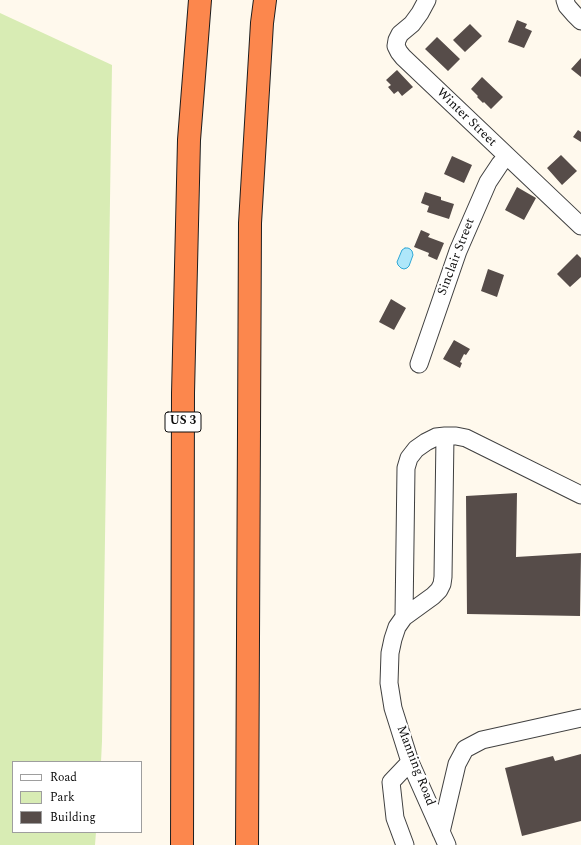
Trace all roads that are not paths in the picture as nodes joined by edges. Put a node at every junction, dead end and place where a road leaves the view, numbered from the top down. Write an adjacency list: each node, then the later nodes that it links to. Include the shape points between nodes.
1 (200, 0): 15 (highway, US 3, via 189,140 184,370)
2 (265, 0): 16 (highway, via 250,223)
3 (427, 0): 6 (street, Winter Street, via 412,24 400,34 396,46 399,52)
4 (565, 0): 5 (street)
5 (581, 21)
6 (507, 156): 7 (street, Winter Street); 8 (street, Sinclair Street, via 488,182 460,244)
7 (581, 226)
8 (420, 364)
9 (446, 436): 10 (street, via 466,438); 11 (street, via 442,584 434,596); 11 (street, via 436,437 416,449 409,458 406,468)
10 (581, 494)
11 (404, 617): 13 (street, Manning Road, via 393,639 389,683 393,708)
12 (581, 718): 14 (street, via 482,740 465,749 457,764)
13 (410, 762): 14 (street, Manning Road); 17 (street, via 391,782 395,818)
14 (444, 839)
15 (182, 845)
16 (247, 845)
17 (405, 845)

